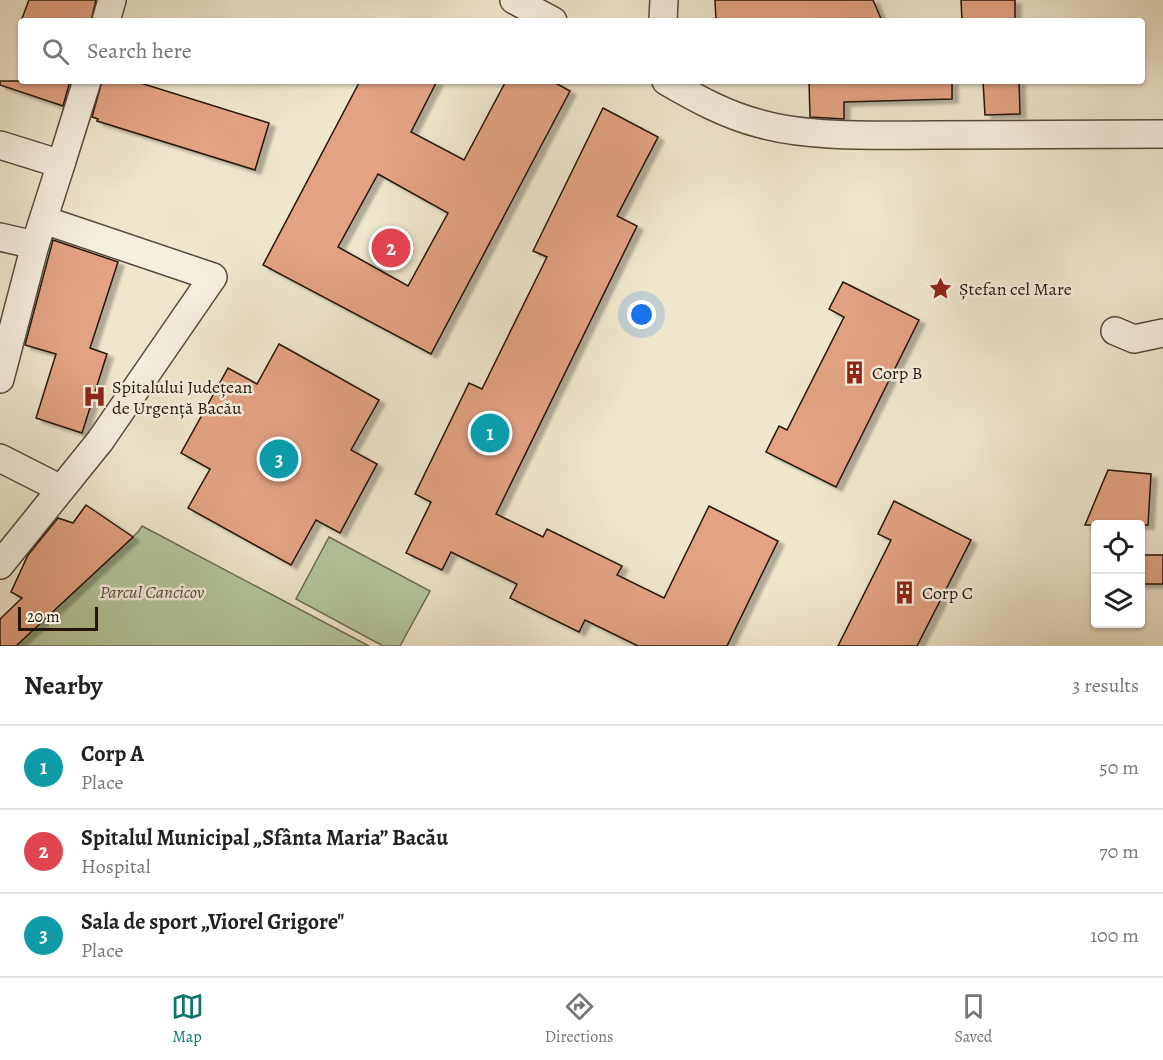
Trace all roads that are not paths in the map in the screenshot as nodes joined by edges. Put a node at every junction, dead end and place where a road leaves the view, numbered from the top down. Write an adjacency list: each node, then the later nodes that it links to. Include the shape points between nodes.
1 (112, 0): 4 (lane)
2 (514, 0): 5 (lane)
3 (664, 0): 6 (lane)
4 (107, 18)
5 (547, 18)
6 (663, 18)
7 (86, 84): 11 (lane)
8 (671, 84): 9 (lane, via 732,116 800,132)
9 (1163, 134)
10 (0, 145): 11 (lane)
11 (61, 164): 12 (lane)
12 (40, 233): 13 (lane); 16 (lane); 18 (lane, via 213,277 100,441)
13 (0, 237)
14 (1115, 331): 15 (lane, via 1134,339)
15 (1163, 333)
16 (0, 379)
17 (0, 458): 18 (lane)
18 (62, 489): 19 (lane)
19 (0, 564)

